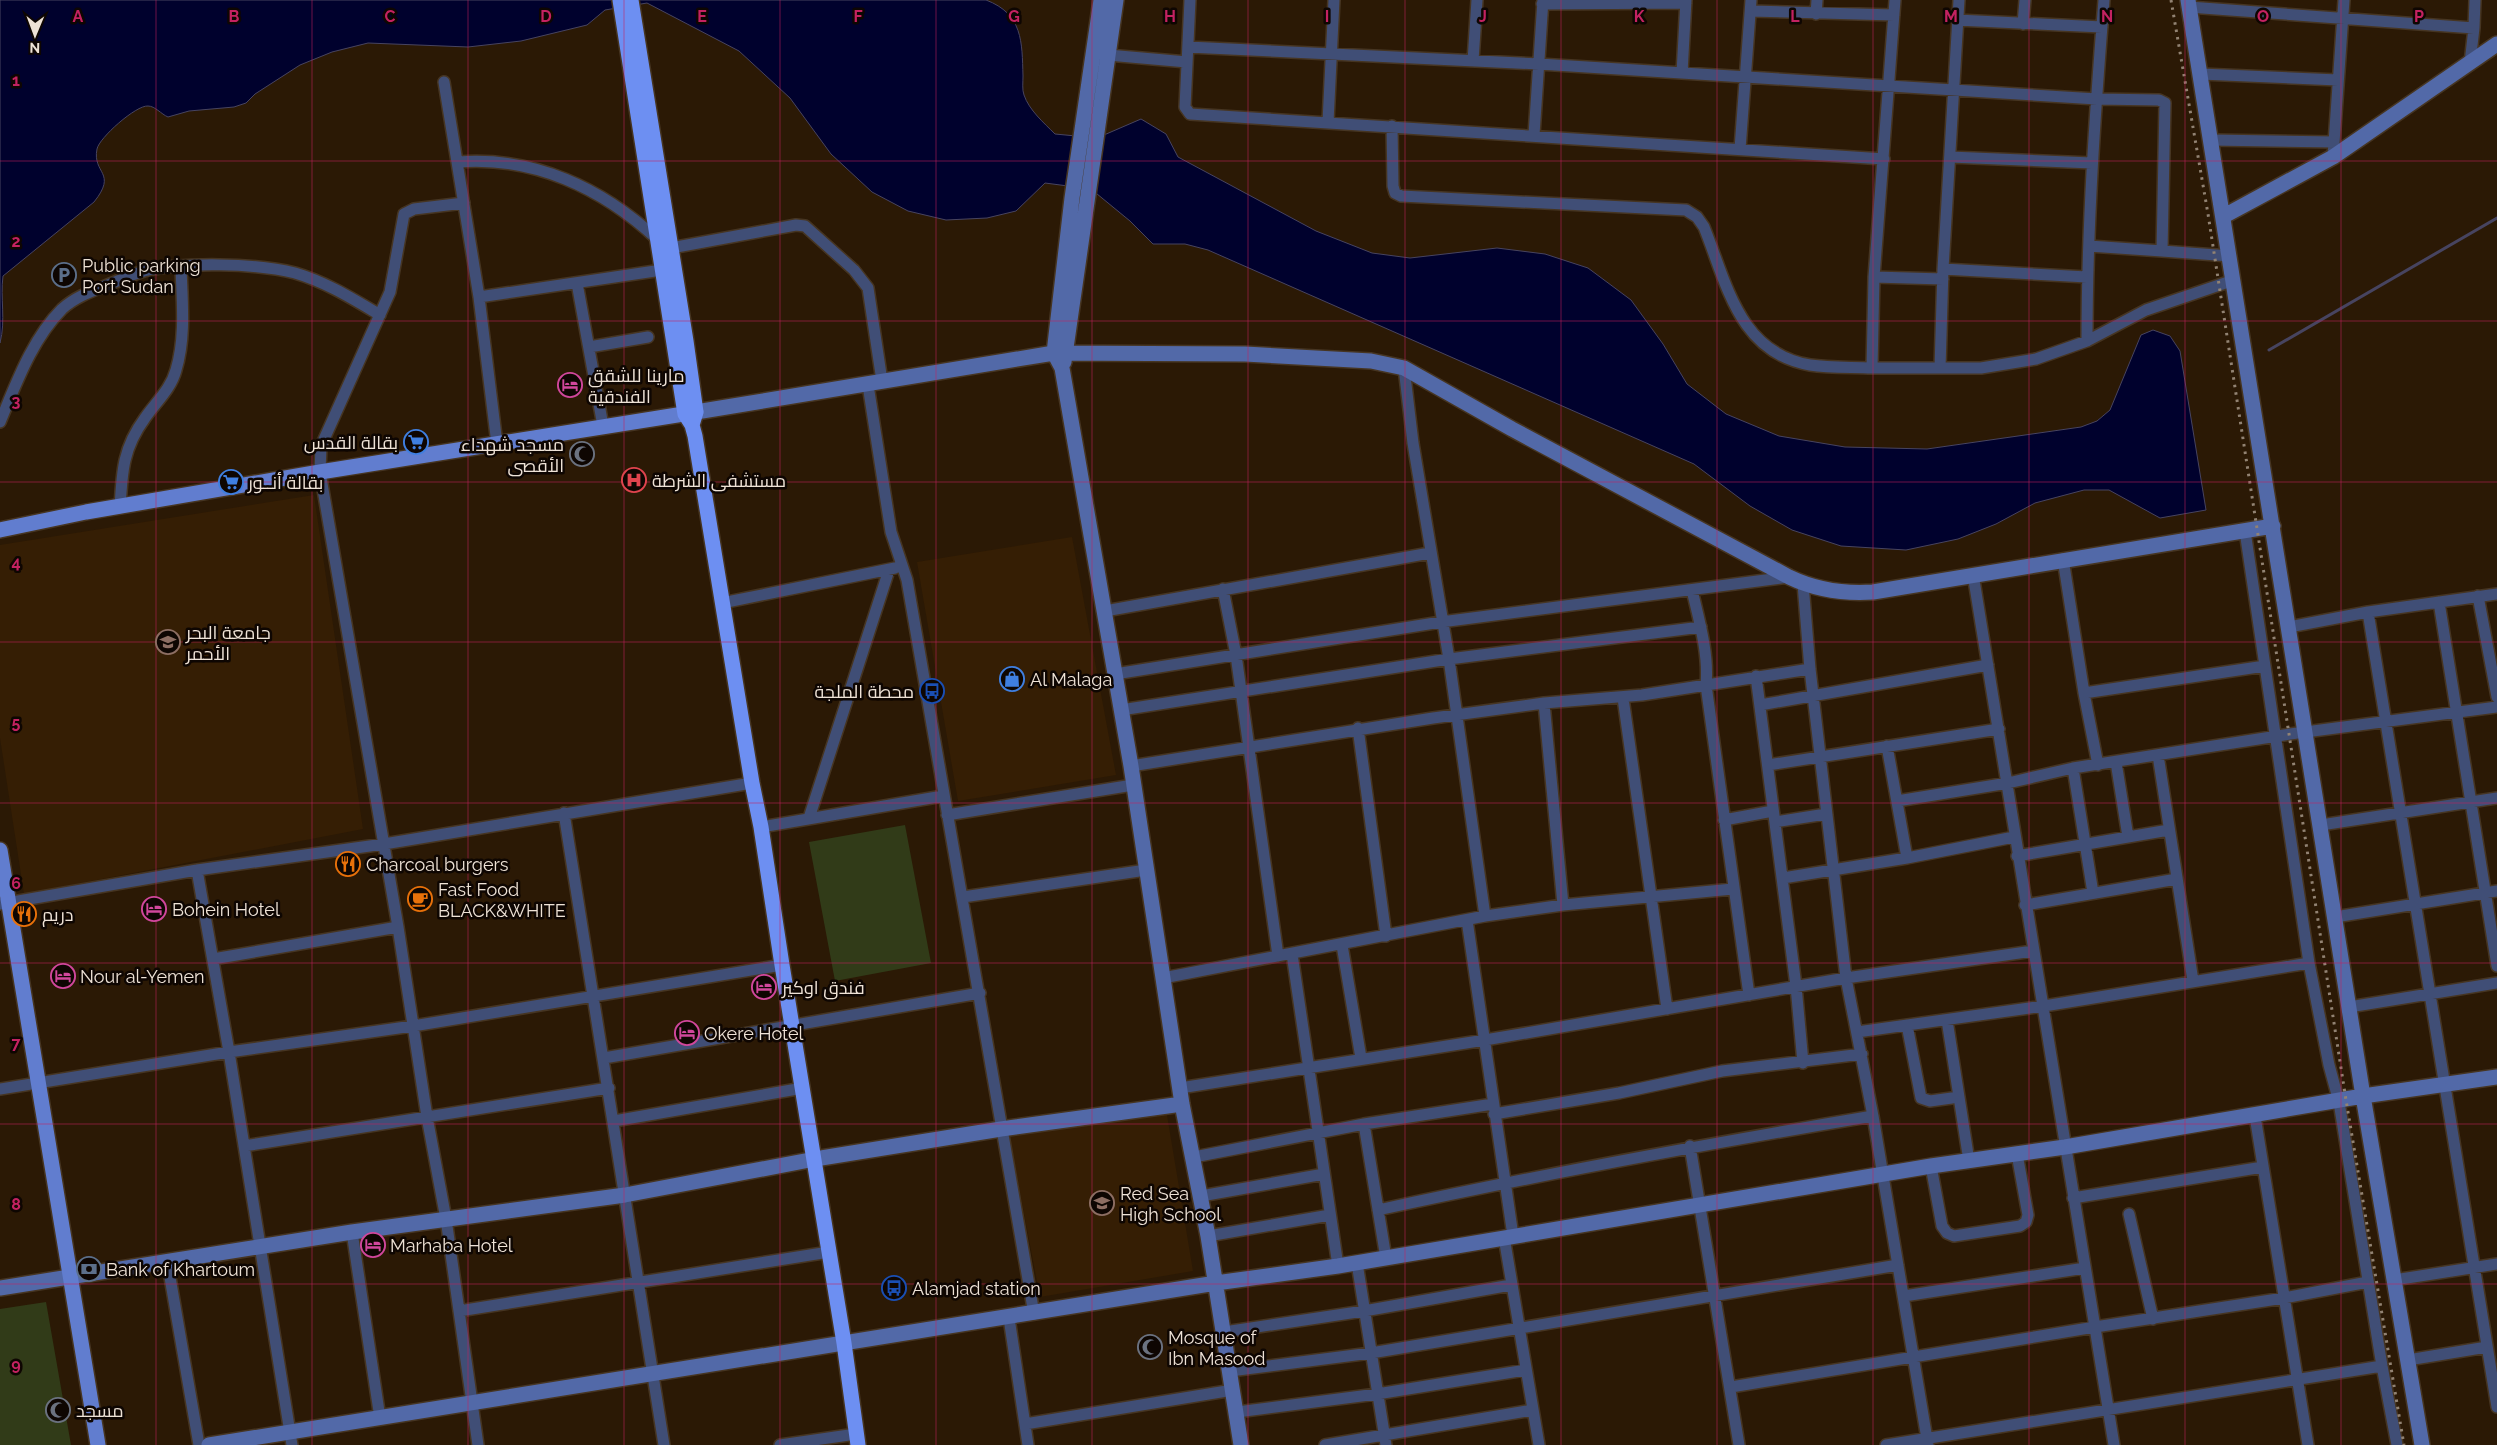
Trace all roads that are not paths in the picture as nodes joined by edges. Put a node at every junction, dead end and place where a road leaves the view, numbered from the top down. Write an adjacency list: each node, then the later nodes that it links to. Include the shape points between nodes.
1 (620, 0): 22 (highway)
2 (631, 0): 22 (highway)
3 (1101, 0): 44 (street)
4 (1116, 0): 31 (street)
5 (1190, 0): 29 (street)
6 (1334, 0): 30 (street)
7 (1477, 0): 32 (street)
8 (1816, 0): 20 (street)
9 (1895, 0): 21 (street)
10 (1959, 0): 24 (street)
11 (2025, 0): 25 (street)
12 (2104, 0): 26 (street)
13 (2344, 0): 23 (street)
14 (2475, 0): 27 (street)
15 (1543, 2): 16 (street); 35 (street)
16 (1608, 2): 17 (street)
17 (1686, 2): 36 (street)
18 (2189, 3): 23 (street); 37 (street)
19 (1751, 6): 20 (street); 38 (street)
20 (1816, 14): 21 (street)
21 (1894, 15): 41 (street)
22 (628, 17): 49 (highway)
23 (2343, 18): 27 (street); 39 (street)
24 (1957, 20): 25 (street); 42 (street)
25 (2023, 24): 26 (street)
26 (2102, 27): 43 (street)
27 (2474, 28): 34 (street)
28 (2497, 44): 34 (street)
29 (1188, 47): 30 (street); 33 (street)
30 (1331, 54): 32 (street); 45 (street)
31 (1108, 55): 33 (street); 44 (street)
32 (1473, 61): 35 (street)
33 (1187, 62): 45 (street, via 1185,107 1190,114)
34 (2470, 63): 51 (street)
35 (1539, 64): 36 (street); 47 (street)
36 (1682, 74): 38 (street)
37 (2201, 74): 39 (street); 48 (street)
38 (1747, 78): 41 (street); 50 (street)
39 (2338, 80): 51 (street)
40 (444, 82): 54 (street)
41 (1890, 86): 42 (street); 53 (street)
42 (1954, 89): 43 (street); 52 (street)
43 (2097, 99): 55 (street); 61 (street, via 2159,100 2165,103)
44 (1090, 122): 75 (street, via 1087,200); 75 (street, via 1072,198)
45 (1328, 122): 46 (street)
46 (1392, 126): 47 (street); 77 (street, via 1395,193 1401,196 1686,210 1704,227 1740,314 1752,334 1770,350 1789,360 1810,365)
47 (1534, 135): 50 (street)
48 (2212, 140): 51 (street); 57 (street)
49 (649, 149): 58 (highway); 60 (highway)
50 (1740, 149): 53 (street)
51 (2334, 149): 57 (street)
52 (1950, 157): 55 (street); 65 (street)
53 (1884, 160): 66 (street)
54 (458, 162): 56 (street); 58 (street, via 503,162 560,177 617,205)
55 (2092, 164): 59 (street)
56 (464, 203): 70 (street); 71 (street, via 414,209 404,214 390,292)
57 (2224, 216): 62 (street)
58 (657, 239): 64 (highway)
59 (2089, 246): 61 (street); 67 (street)
60 (671, 248): 79 (street, via 796,225 806,226 854,270 868,288); 80 (highway)
61 (2162, 250): 62 (street)
62 (2230, 256): 68 (street)
63 (181, 267): 71 (street, via 243,266 295,274 324,284); 81 (street, via 142,272 88,293 63,308 41,336); 85 (street, via 181,341 176,371 170,386 126,449)
64 (662, 270): 69 (street); 80 (highway)
65 (1943, 274): 66 (street); 67 (street); 78 (street)
66 (1874, 276): 77 (street)
67 (2087, 277): 73 (street)
68 (2234, 280): 73 (street, via 2146,310); 86 (street)
69 (577, 282): 70 (street); 74 (street)
70 (480, 297): 83 (street)
71 (380, 315): 84 (street, via 321,446)
72 (648, 337): 74 (street)
73 (2087, 341): 78 (street, via 2012,364)
74 (589, 347): 82 (street)
75 (1061, 358): 76 (street, via 1270,355 1371,361); 79 (street); 102 (street)
76 (1404, 368): 89 (street); 94 (street)
77 (1872, 368): 78 (street)
78 (1940, 368)
79 (875, 383): 80 (street); 91 (street, via 891,532)
80 (691, 417): 82 (main road); 101 (highway)
81 (0, 422)
82 (603, 426): 83 (main road)
83 (496, 444): 84 (main road)
84 (320, 472): 85 (main road); 159 (street)
85 (120, 508): 87 (main road)
86 (2273, 526): 88 (street); 106 (street)
87 (0, 530)
88 (2245, 530): 90 (street); 110 (street)
89 (1430, 553): 96 (street); 104 (street)
90 (2063, 559): 93 (street); 116 (street)
91 (904, 567): 92 (street); 143 (street)
92 (889, 570): 101 (street); 152 (street)
93 (1973, 574): 95 (street, via 1872,592 1854,593); 109 (street)
94 (1789, 577): 95 (street); 97 (street)
95 (1803, 584): 111 (street)
96 (1223, 589): 102 (street); 107 (street)
97 (1692, 590): 104 (street); 105 (street)
98 (2497, 594): 99 (street)
99 (2478, 596): 100 (street); 118 (street)
100 (2438, 602): 103 (street); 124 (street)
101 (722, 603): 140 (highway)
102 (1105, 610): 112 (street)
103 (2368, 612): 106 (street); 126 (street)
104 (1441, 622): 107 (street); 108 (street)
105 (1701, 627): 108 (street); 114 (street)
106 (2289, 627): 129 (street)
107 (1236, 655): 112 (street); 115 (street)
108 (1449, 659): 115 (street); 125 (street)
109 (1988, 665): 117 (street); 128 (street)
110 (2265, 666): 116 (street); 130 (street)
111 (1810, 669): 113 (street); 117 (street)
112 (1115, 674): 123 (street)
113 (1756, 676): 114 (street); 121 (street)
114 (1706, 685): 119 (street); 153 (street)
115 (1241, 690): 123 (street); 131 (street)
116 (2084, 693): 137 (street)
117 (1814, 694): 121 (street); 134 (street)
118 (2497, 697)
119 (1623, 698): 120 (street); 173 (street)
120 (1544, 703): 125 (street); 176 (street)
121 (1760, 705): 136 (street)
122 (2497, 707): 124 (street)
123 (1121, 710): 138 (street)
124 (2455, 712): 126 (street); 146 (street)
125 (1457, 714): 127 (street); 178 (street)
126 (2386, 721): 129 (street); 147 (street)
127 (1358, 728): 131 (street); 182 (street)
128 (1999, 729): 132 (street); 141 (street)
129 (2306, 734): 130 (street); 154 (street)
130 (2276, 737): 133 (street); 188 (street)
131 (1249, 746): 138 (street); 186 (street)
132 (1888, 746): 134 (street); 145 (street)
133 (2158, 755): 135 (street); 156 (street)
134 (1822, 757): 136 (street); 149 (street)
135 (2116, 762): 137 (street); 158 (street)
136 (1768, 765): 151 (street)
137 (2098, 765): 139 (street)
138 (1131, 766): 142 (street)
139 (2073, 768): 141 (street); 160 (street)
140 (752, 783): 148 (street); 155 (highway)
141 (2008, 783): 145 (street); 157 (street)
142 (1134, 785): 150 (street); 165 (street)
143 (943, 796): 150 (street); 152 (street)
144 (2497, 798): 146 (street)
145 (1897, 802): 163 (street)
146 (2470, 802): 147 (street); 170 (street)
147 (2401, 812): 154 (street); 175 (street)
148 (564, 813): 159 (street); 198 (street)
149 (1826, 814): 151 (street); 166 (street)
150 (947, 815): 172 (street)
151 (1774, 816): 153 (street); 167 (street)
152 (809, 818): 155 (street)
153 (1724, 820): 169 (street)
154 (2320, 825): 179 (street)
155 (761, 827): 189 (highway)
156 (2169, 830): 158 (street); 168 (street)
157 (2014, 837): 162 (street); 163 (street)
158 (2128, 837): 160 (street)
159 (384, 844): 164 (street); 181 (street)
160 (2085, 844): 162 (street); 171 (street)
161 (0, 850): 174 (main road)
162 (2017, 856): 177 (street)
163 (1907, 858): 166 (street)
164 (197, 870): 174 (street); 187 (street)
165 (1146, 870): 172 (street); 191 (street)
166 (1832, 871): 167 (street); 192 (street)
167 (1783, 878): 195 (street)
168 (2177, 879): 171 (street); 193 (street)
169 (1733, 889): 173 (street); 199 (street)
170 (2491, 891): 175 (street); 190 (street)
171 (2093, 893): 177 (street)
172 (963, 897): 196 (street)
173 (1649, 897): 176 (street); 202 (street)
174 (4, 903): 216 (main road)
175 (2416, 903): 179 (street); 197 (street)
176 (1563, 905): 178 (street)
177 (2025, 905): 184 (street)
178 (1485, 916): 180 (street)
179 (2335, 917): 201 (street)
180 (1467, 920): 182 (street); 208 (street)
181 (398, 927): 187 (street); 205 (street)
182 (1386, 936): 183 (street)
183 (1342, 945): 185 (street); 212 (street)
184 (2033, 951): 192 (street); 200 (street)
185 (1292, 954): 186 (street); 214 (street)
186 (1278, 956): 191 (street)
187 (213, 959): 209 (street)
188 (2309, 962): 193 (street); 224 (street, via 2329,1065)
189 (782, 965): 198 (street); 206 (highway)
190 (2497, 966)
191 (1163, 978): 220 (street)
192 (1846, 978): 195 (street); 207 (street)
193 (2193, 981): 200 (street)
194 (2497, 983): 197 (street)
195 (1796, 986): 199 (street); 213 (street)
196 (980, 993): 206 (street); 232 (street)
197 (2431, 993): 201 (street); 217 (street)
198 (592, 995): 205 (street); 211 (street)
199 (1749, 995): 202 (street)
200 (2044, 1006): 203 (street); 236 (street)
201 (2349, 1007): 222 (street)
202 (1667, 1009): 208 (street)
203 (1947, 1020): 204 (street); 223 (street)
204 (1907, 1025): 207 (street); 223 (street, via 1921,1098 1930,1102)
205 (413, 1026): 209 (street); 229 (street)
206 (792, 1026): 211 (street); 219 (highway)
207 (1857, 1032): 210 (street)
208 (1485, 1040): 212 (street); 226 (street)
209 (229, 1052): 216 (street); 234 (street)
210 (1862, 1054): 213 (street); 227 (street)
211 (604, 1058): 218 (street)
212 (1360, 1058): 214 (street)
213 (1803, 1063): 226 (street, via 1722,1071 1619,1093)
214 (1309, 1066): 220 (street); 233 (street)
215 (2497, 1077): 217 (street)
216 (40, 1083): 221 (street); 267 (main road)
217 (2446, 1085): 222 (street); 266 (street)
218 (609, 1088): 229 (street); 230 (street)
219 (803, 1088): 230 (street); 239 (highway)
220 (1180, 1088): 225 (street)
221 (0, 1089)
222 (2363, 1096): 224 (street); 268 (street)
223 (1958, 1097): 240 (street)
224 (2340, 1102): 228 (street); 269 (street)
225 (1182, 1104): 232 (street); 238 (street)
226 (1493, 1109): 231 (street); 245 (street)
227 (1872, 1116): 235 (street); 244 (street)
228 (2255, 1116): 236 (street); 242 (street)
229 (427, 1117): 234 (street); 253 (street)
230 (614, 1121): 246 (street)
231 (1364, 1124): 233 (street); 250 (street)
232 (1001, 1129): 239 (street); 279 (street)
233 (1319, 1133): 238 (street); 243 (street)
234 (244, 1146): 257 (street)
235 (1690, 1146): 245 (street); 249 (street)
236 (2065, 1147): 237 (street); 248 (street)
237 (2017, 1154): 240 (street); 241 (street, via 2028,1215 2026,1222 2020,1226 1954,1236 1942,1226)
238 (1194, 1157): 247 (street)
239 (815, 1159): 246 (street); 258 (highway)
240 (1969, 1161): 241 (street)
241 (1931, 1166): 244 (street)
242 (2263, 1167): 248 (street); 276 (street)
243 (1324, 1174): 247 (street); 252 (street)
244 (1883, 1175): 249 (street); 263 (street)
245 (1504, 1182): 250 (street); 256 (street)
246 (625, 1195): 253 (street); 271 (street)
247 (1201, 1196): 255 (street)
248 (2074, 1198): 265 (street)
249 (1700, 1205): 256 (street); 274 (street)
250 (1378, 1210): 259 (street)
251 (2129, 1214): 281 (street)
252 (1330, 1215): 255 (street); 264 (street)
253 (446, 1219): 254 (street); 277 (street)
254 (352, 1232): 257 (street); 303 (street)
255 (1208, 1236): 270 (street)
256 (1508, 1236): 259 (street); 272 (street)
257 (261, 1246): 260 (street); 305 (street)
258 (829, 1252): 271 (street); 285 (highway)
259 (1386, 1258): 261 (street)
260 (168, 1260): 267 (street); 310 (street)
261 (1357, 1263): 264 (street); 278 (street)
262 (2497, 1264): 266 (street)
263 (1898, 1265): 274 (street); 275 (street)
264 (1338, 1266): 270 (street)
265 (2085, 1268): 275 (street); 282 (street)
266 (2474, 1268): 268 (street); 286 (street)
267 (71, 1276): 273 (street); 309 (main road)
268 (2394, 1280): 289 (street)
269 (2368, 1282): 276 (street); 290 (street)
270 (1216, 1283): 279 (street); 284 (street)
271 (638, 1284): 277 (street); 293 (street)
272 (1511, 1285): 278 (street); 283 (street)
273 (0, 1288)
274 (1714, 1295): 283 (street); 295 (street)
275 (1904, 1296): 288 (street)
276 (2284, 1298): 281 (street); 294 (street)
277 (459, 1311): 298 (street)
278 (1364, 1311): 284 (street); 287 (street)
279 (1034, 1314): 280 (street)
280 (1009, 1318): 285 (street); 304 (street)
281 (2153, 1319): 282 (street)
282 (2094, 1327): 288 (street); 300 (street)
283 (1518, 1329): 287 (street); 291 (street)
284 (1224, 1332): 292 (street)
285 (844, 1344): 293 (street); 306 (highway)
286 (2487, 1347): 289 (street); 299 (street)
287 (1371, 1353): 292 (street); 297 (street)
288 (1913, 1357): 295 (street); 308 (street)
289 (2408, 1360): 324 (street)
290 (2382, 1366): 294 (street); 323 (street)
291 (1526, 1370): 297 (street); 301 (street)
292 (1230, 1371): 296 (street)
293 (652, 1375): 298 (street); 313 (street)
294 (2298, 1379): 300 (street); 322 (street)
295 (1731, 1387): 319 (street)
296 (1233, 1390): 302 (street); 304 (street)
297 (1377, 1394): 302 (street); 307 (street)
298 (472, 1404): 303 (street); 312 (street)
299 (2497, 1407)
300 (2108, 1409): 308 (street); 321 (street)
301 (1533, 1410): 307 (street); 318 (street)
302 (1236, 1412): 316 (street)
303 (380, 1418): 305 (street)
304 (1025, 1424): 315 (street)
305 (291, 1438): 311 (street)
306 (857, 1439): 314 (street)
307 (1385, 1441): 317 (street)
308 (1927, 1442): 320 (street)
309 (98, 1445)
310 (199, 1445)
311 (209, 1445)
312 (478, 1445)
313 (664, 1445)
314 (780, 1445)
315 (1028, 1445)
316 (1241, 1445)
317 (1325, 1445)
318 (1539, 1445)
319 (1740, 1445)
320 (1886, 1445)
321 (2114, 1445)
322 (2308, 1445)
323 (2397, 1445)
324 (2422, 1445)

